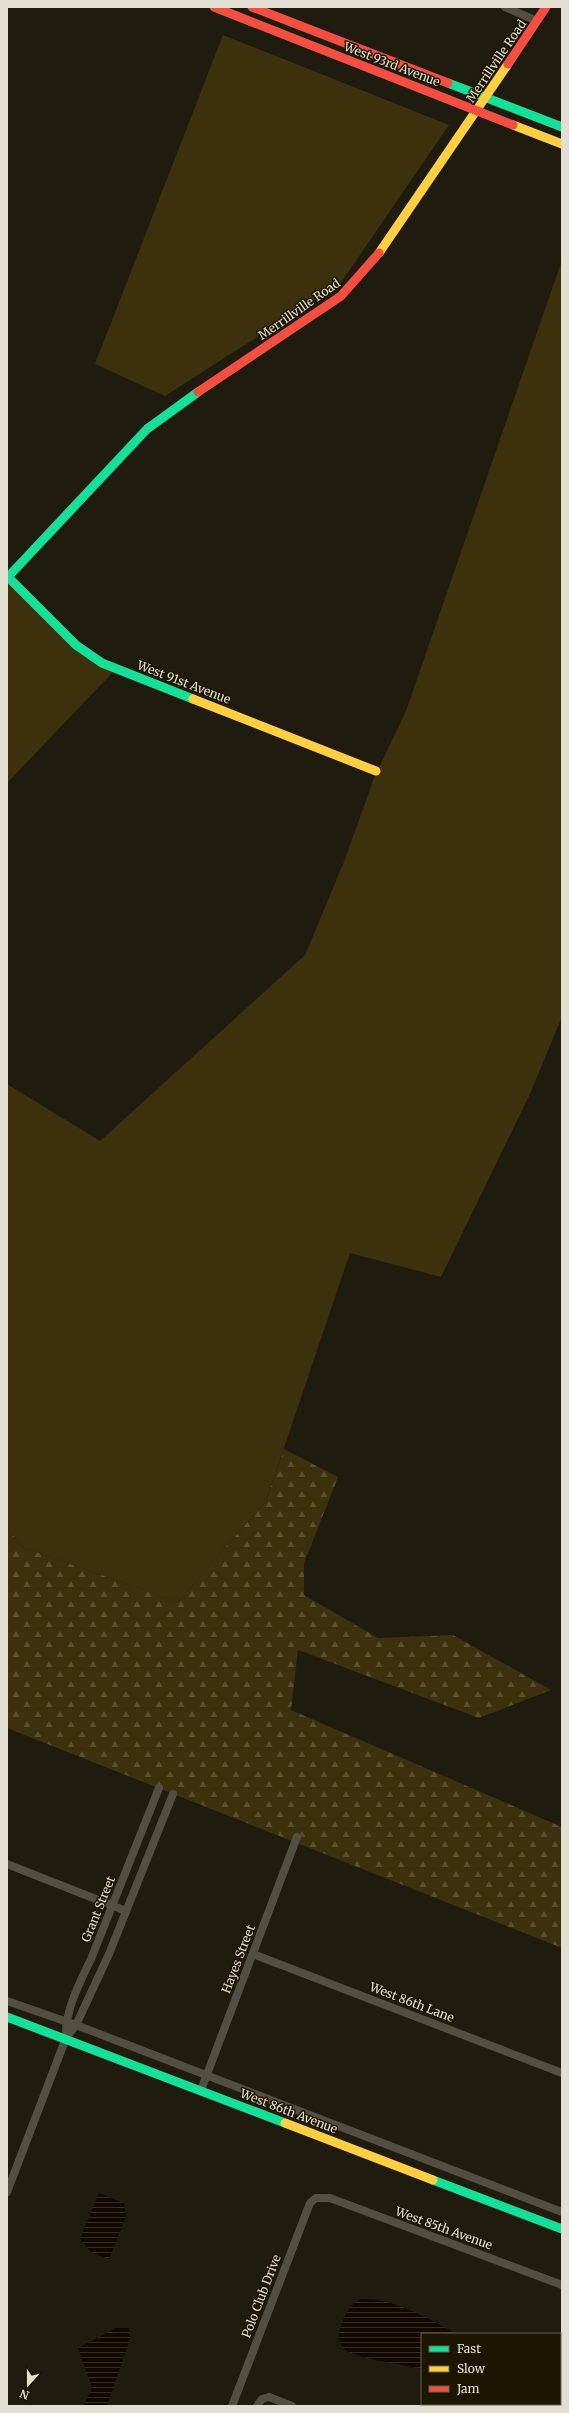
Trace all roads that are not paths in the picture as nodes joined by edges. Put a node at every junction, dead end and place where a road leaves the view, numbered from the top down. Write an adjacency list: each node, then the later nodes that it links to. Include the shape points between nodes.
1 (214, 7): 7 (street, West 93rd Avenue)
2 (252, 7): 6 (street, West 93rd Avenue)
3 (505, 7): 5 (street)
4 (546, 7): 5 (street, Merrillville Road)
5 (537, 21): 6 (street, Merrillville Road)
6 (485, 98): 7 (street, Merrillville Road); 8 (street, West 93rd Avenue)
7 (477, 110): 9 (street, West 93rd Avenue); 10 (street, Merrillville Road, via 392,236 358,280 341,296 147,429)
8 (562, 127)
9 (562, 144)
10 (8, 577): 11 (street, West 91st Avenue, via 76,645 102,663)
11 (376, 770)
12 (158, 1788): 16 (street, Grant Street)
13 (173, 1794): 17 (street, Grant Street)
14 (297, 1837): 18 (street, Hayes Street)
15 (7, 1864): 16 (street)
16 (113, 1905): 17 (street); 21 (street, Grant Street)
17 (126, 1911): 22 (street, Grant Street)
18 (253, 1954): 24 (street, West 86th Lane); 25 (street, Hayes Street)
19 (7, 2001): 21 (street, West 86th Avenue)
20 (7, 2017): 23 (street, West 86th Avenue)
21 (65, 2021): 22 (street, West 86th Avenue); 23 (street, Grant Street)
22 (76, 2025): 23 (street, Grant Street); 25 (street, West 86th Avenue)
23 (66, 2038): 26 (street, West 86th Avenue); 27 (street, Grant Street)
24 (562, 2073)
25 (206, 2076): 26 (street, Hayes Street); 29 (street, West 86th Avenue)
26 (202, 2090): 30 (street, West 86th Avenue)
27 (7, 2192)
28 (316, 2198): 31 (street, West 85th Avenue, via 330,2198); 32 (street, Polo Club Drive, via 310,2203)
29 (562, 2212)
30 (562, 2228)
31 (562, 2285)
32 (232, 2406)
33 (257, 2406): 34 (street, via 262,2399 269,2397)
34 (292, 2406)

